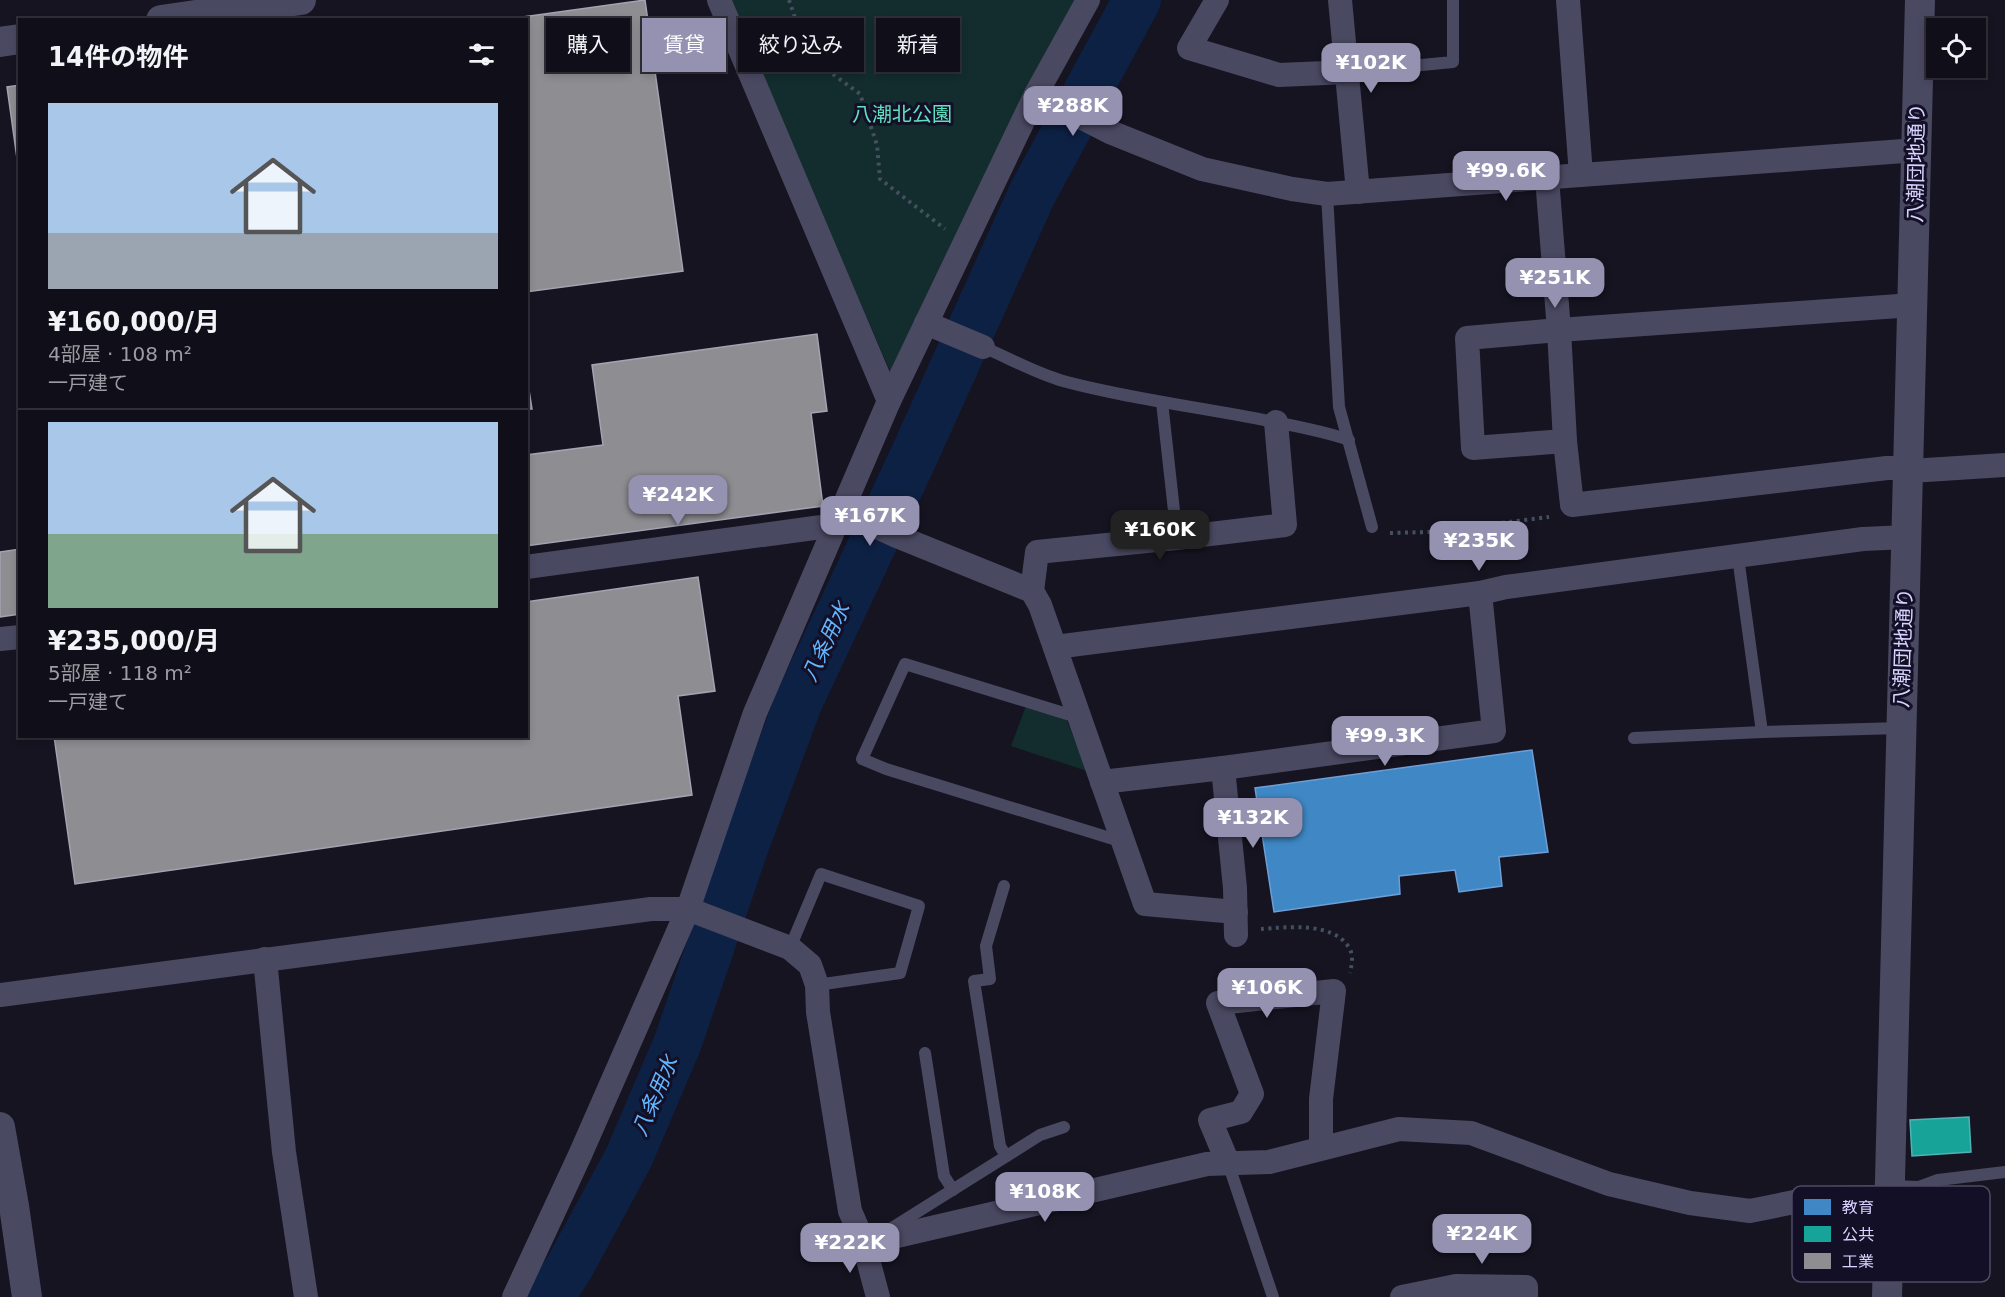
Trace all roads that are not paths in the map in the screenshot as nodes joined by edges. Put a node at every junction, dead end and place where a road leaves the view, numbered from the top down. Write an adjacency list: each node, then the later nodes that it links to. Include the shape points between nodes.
1 (301, 0): 9 (street)
2 (719, 0): 23 (street)
3 (1088, 0): 13 (street)
4 (1217, 0): 12 (street, via 1189,48 1279,75)
5 (1340, 0): 12 (street)
6 (1453, 0): 12 (lane, via 1454,62)
7 (1568, 0): 15 (street)
8 (1920, 0): 14 (street, 八潮団地通り)
9 (175, 18)
10 (18, 39): 11 (street)
11 (0, 42)
12 (1348, 72): 17 (street)
13 (1045, 99): 18 (street, via 1110,132 1202,169); 20 (street, via 964,244)
14 (1917, 150): 15 (street); 19 (street, 八潮団地通り)
15 (1581, 175): 16 (street)
16 (1547, 178): 17 (street); 21 (street)
17 (1358, 192): 18 (street)
18 (1327, 194): 26 (lane, via 1339,407)
19 (1913, 305): 21 (street); 29 (street, 八潮団地通り)
20 (936, 328): 22 (street); 23 (street)
21 (1560, 330): 27 (street); 27 (street, via 1467,338 1473,448)
22 (983, 347): 24 (lane, via 1061,380)
23 (889, 401): 30 (street)
24 (1162, 402): 25 (lane); 33 (lane)
25 (1276, 422): 26 (lane); 33 (street, via 1285,525)
26 (1348, 441): 31 (lane)
27 (1565, 441): 29 (street, via 1572,505 1887,468)
28 (2005, 465): 29 (street)
29 (1910, 470): 32 (street, 八潮団地通り)
30 (846, 518): 35 (street); 36 (street); 49 (street, via 755,713)
31 (1372, 527)
32 (1907, 537): 34 (street, via 1863,539); 42 (street, 八潮団地通り)
33 (1177, 538): 36 (street, via 1037,552)
34 (1738, 557): 37 (street); 43 (lane)
35 (528, 567)
36 (1032, 591): 40 (street)
37 (1480, 593): 40 (street); 45 (street, via 1494,731)
38 (18, 637): 39 (street)
39 (0, 639)
40 (1055, 647): 41 (street)
41 (1080, 718): 46 (street); 47 (lane, via 904,664 862,759)
42 (1900, 728): 43 (lane); 61 (street, 八潮団地通り)
43 (1762, 732): 44 (lane)
44 (1634, 738)
45 (1223, 768): 46 (street); 47 (street, via 1236,888 1236,926 1145,904)
46 (1102, 782): 47 (street)
47 (1123, 842)
48 (1004, 886): 58 (lane, via 986,946 990,978 974,981 1000,1146)
49 (688, 909): 50 (street); 51 (street, via 651,909); 69 (street)
50 (790, 948): 52 (street, via 810,965); 52 (lane, via 821,874 919,906 900,973)
51 (265, 959): 53 (street); 68 (street, via 284,1152)
52 (817, 985): 65 (street, via 850,1211)
53 (0, 995)
54 (925, 1053): 63 (lane, via 944,1176)
55 (0, 1127): 67 (street)
56 (1064, 1127): 58 (lane, via 1040,1135)
57 (1321, 1148): 59 (street, via 1269,1162); 59 (street, via 1321,1099 1334,991 1218,1003 1252,1094 1241,1112 1210,1120); 64 (street, via 1399,1129 1471,1133 1609,1184 1690,1203 1750,1211)
58 (1006, 1156): 63 (lane)
59 (1228, 1163): 65 (street, via 1206,1164); 71 (lane)
60 (2005, 1172): 62 (lane, via 1938,1180)
61 (1890, 1186)
62 (1922, 1186)
63 (953, 1190): 65 (lane)
64 (1792, 1203)
65 (867, 1241): 70 (street)
66 (1887, 1282): 74 (street, 八潮団地通り)
67 (27, 1297)
68 (306, 1297)
69 (514, 1297)
70 (878, 1297)
71 (1273, 1297)
72 (1402, 1297): 73 (street, via 1456,1286 1526,1287)
73 (1526, 1297)
74 (1887, 1297)

